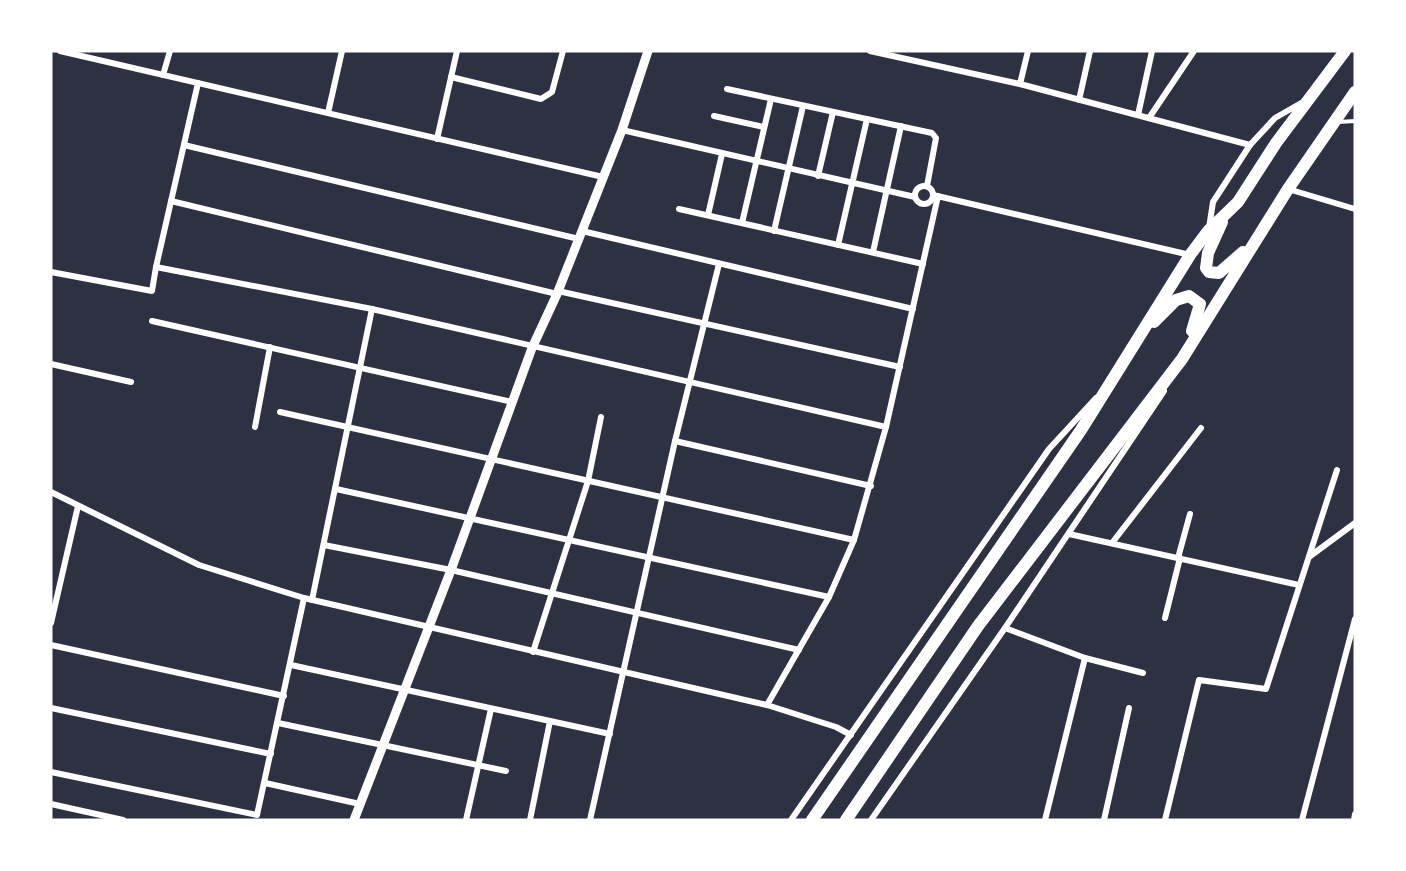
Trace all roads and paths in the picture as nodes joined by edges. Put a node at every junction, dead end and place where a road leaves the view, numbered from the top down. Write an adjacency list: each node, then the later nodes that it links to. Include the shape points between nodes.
1 (60, 51): 13 (street)
2 (170, 51): 13 (street)
3 (342, 51): 24 (street)
4 (457, 51): 14 (street)
5 (563, 51): 14 (street, via 552,92 541,99)
6 (648, 51): 33 (street)
7 (870, 51): 16 (street)
8 (1028, 51): 16 (street)
9 (1090, 51): 20 (street)
10 (1152, 51): 25 (street)
11 (1194, 51): 27 (street)
12 (1345, 51): 21 (highway)
13 (164, 75): 15 (street)
14 (451, 77): 34 (street)
15 (198, 83): 24 (street); 35 (street)
16 (1020, 84): 20 (street)
17 (727, 89): 19 (street)
18 (1355, 92): 30 (highway)
19 (771, 99): 22 (street); 32 (street)
20 (1079, 99): 25 (street)
21 (1309, 99): 36 (street, via 1275,118); 52 (highway)
22 (803, 106): 23 (street); 39 (street)
23 (833, 112): 28 (street); 40 (street)
24 (328, 113): 34 (street)
25 (1137, 115): 27 (street)
26 (714, 116): 32 (street)
27 (1149, 118): 36 (street)
28 (867, 119): 31 (street); 42 (street)
29 (1355, 121): 30 (lane)
30 (1335, 122): 44 (highway)
31 (901, 126): 43 (street, via 935,135); 45 (street)
32 (764, 127): 38 (street)
33 (622, 130): 37 (street); 41 (street)
34 (436, 139): 41 (street)
35 (184, 145): 48 (street); 56 (street)
36 (1250, 146): 55 (street, via 1213,201)
37 (722, 154): 38 (street); 51 (street)
38 (757, 162): 39 (street); 53 (street)
39 (789, 169): 40 (street); 54 (street)
40 (818, 176): 42 (street)
41 (603, 177): 56 (street)
42 (852, 183): 45 (street); 58 (street)
43 (927, 186): 46 (street); 47 (street, via 916,189)
44 (1288, 189): 50 (street); 57 (highway)
45 (886, 191): 47 (street); 59 (street)
46 (936, 196): 47 (street, via 923,205); 60 (street); 62 (street)
47 (915, 197)
48 (171, 201): 63 (street); 65 (street)
49 (679, 208): 51 (street)
50 (1355, 209)
51 (708, 215): 53 (street)
52 (1224, 217): 55 (highway); 57 (highway, via 1205,264 1209,272 1219,273)
53 (742, 223): 54 (street)
54 (774, 231): 58 (street)
55 (1209, 231): 60 (highway)
56 (580, 235): 61 (street); 65 (street)
57 (1255, 241): 73 (highway)
58 (838, 245): 59 (street)
59 (873, 252): 62 (street)
60 (1190, 255): 70 (highway)
61 (719, 264): 67 (street); 69 (street)
62 (924, 264): 67 (street)
63 (156, 267): 64 (street, via 152,291); 66 (street)
64 (51, 272)
65 (557, 292): 69 (street); 72 (street)
66 (372, 309): 72 (street); 75 (street)
67 (913, 309): 76 (street)
68 (152, 321): 71 (street)
69 (704, 323): 76 (street); 78 (street)
70 (1140, 335): 73 (highway, via 1176,300 1194,297 1200,304 1199,314); 79 (highway)
71 (270, 347): 75 (street); 83 (street)
72 (532, 348): 78 (street); 80 (street)
73 (1182, 359): 99 (street, via 1154,410); 152 (highway, via 978,626)
74 (51, 364): 77 (street)
75 (359, 366): 80 (street); 84 (street)
76 (900, 367): 85 (street)
77 (131, 382)
78 (690, 382): 85 (street); 87 (street)
79 (1111, 382): 135 (street, via 1050,449); 151 (highway)
80 (512, 402): 88 (street)
81 (280, 412): 84 (street)
82 (601, 417): 90 (street)
83 (255, 427)
84 (348, 427): 88 (street); 92 (street)
85 (886, 427): 91 (street)
86 (1201, 428): 102 (street)
87 (675, 441): 91 (street); 94 (street)
88 (491, 460): 90 (street); 97 (street)
89 (1337, 470): 104 (street)
90 (588, 481): 94 (street); 100 (street)
91 (871, 486): 101 (street)
92 (336, 489): 97 (street); 103 (street)
93 (51, 492): 95 (street)
94 (663, 497): 101 (street); 105 (street)
95 (78, 506): 111 (street, via 199,565); 116 (street)
96 (1190, 514): 106 (street)
97 (470, 517): 100 (street); 107 (street)
98 (1355, 523): 104 (street)
99 (1069, 534): 102 (street); 118 (street)
100 (570, 540): 105 (street); 109 (street)
101 (854, 540): 110 (street)
102 (1112, 543): 106 (street)
103 (324, 545): 107 (street); 112 (street)
104 (1308, 557): 108 (street)
105 (650, 558): 110 (street); 113 (street)
106 (1179, 558): 108 (street); 114 (street)
107 (451, 570): 109 (street); 117 (street)
108 (1299, 585): 156 (street, via 1266,689 1199,680)
109 (554, 594): 113 (street); 121 (street)
110 (829, 597): 120 (street)
111 (304, 598): 112 (street); 123 (street)
112 (312, 600): 117 (street)
113 (638, 612): 120 (street); 125 (street)
114 (1165, 618)
115 (1355, 619): 157 (street)
116 (51, 623)
117 (428, 628): 121 (street); 126 (street)
118 (1005, 628): 122 (street); 153 (street)
119 (51, 645): 127 (street)
120 (799, 650): 128 (street)
121 (533, 652): 125 (street)
122 (1084, 658): 124 (street); 154 (street)
123 (291, 665): 126 (street); 127 (street)
124 (1143, 673)
125 (624, 674): 128 (street); 134 (street)
126 (403, 689): 131 (street); 136 (street)
127 (284, 696): 133 (street)
128 (767, 705): 135 (street)
129 (51, 708): 137 (street)
130 (1130, 708): 155 (street)
131 (491, 709): 132 (street); 138 (street)
132 (550, 721): 134 (street); 148 (street)
133 (278, 723): 136 (street); 137 (street)
134 (610, 734): 149 (street)
135 (851, 735): 150 (street)
136 (382, 745): 138 (street); 143 (street)
137 (271, 754): 141 (street)
138 (478, 765): 139 (street); 147 (street)
139 (506, 771)
140 (51, 772): 141 (street, via 258,815)
141 (265, 783): 143 (street)
142 (51, 804): 145 (street)
143 (360, 804): 146 (street)
144 (1355, 814): 158 (street)
145 (123, 820)
146 (354, 820)
147 (466, 820)
148 (530, 820)
149 (590, 820)
150 (790, 820)
151 (812, 820)
152 (846, 820)
153 (871, 820)
154 (1045, 820)
155 (1104, 820)
156 (1165, 820)
157 (1302, 820)
158 (1354, 820)

